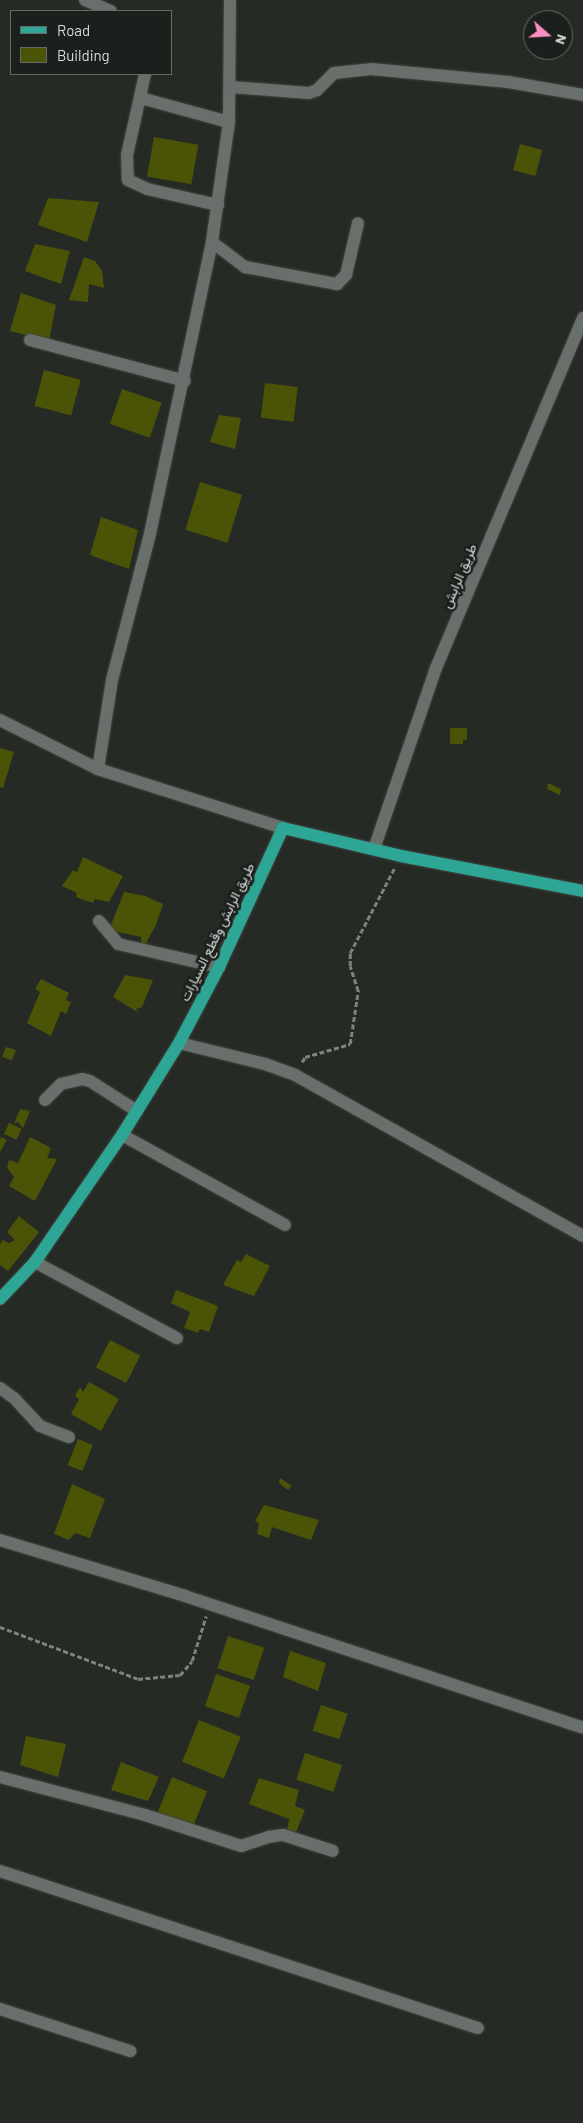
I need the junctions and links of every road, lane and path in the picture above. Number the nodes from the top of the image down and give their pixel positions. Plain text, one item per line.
1 (85, 0) edge
2 (230, 0) edge
3 (110, 10) edge
4 (145, 75) edge
5 (230, 87) junction
6 (583, 94) edge
7 (141, 98) junction
8 (229, 122) junction
9 (218, 206) junction
10 (358, 223) dead end
11 (212, 242) junction
12 (583, 318) edge
13 (30, 340) dead end
14 (185, 380) junction
15 (0, 720) edge
16 (98, 769) junction
17 (283, 828) junction
18 (374, 849) junction
19 (401, 856) junction
20 (583, 891) edge
21 (100, 921) dead end
22 (219, 967) junction
23 (179, 1043) junction
24 (295, 1075) junction
25 (45, 1100) dead end
26 (137, 1111) junction
27 (122, 1135) junction
28 (286, 1225) dead end
29 (583, 1236) edge
30 (35, 1262) junction
31 (0, 1300) edge
32 (177, 1338) dead end
33 (0, 1388) edge
34 (70, 1437) dead end
35 (0, 1540) edge
36 (209, 1604) junction
37 (0, 1627) edge
38 (583, 1728) edge
39 (0, 1777) edge
40 (333, 1851) dead end
41 (0, 1871) edge
42 (0, 2009) edge
43 (478, 2028) dead end
44 (130, 2051) dead end

1 - 3 street
2 - 5 street
4 - 7 street
5 - 6 street
5 - 8 street
7 - 8 street
7 - 9 street
8 - 9 street
9 - 11 street
10 - 11 street
11 - 14 street
12 - 18 street, طريق الرابش
13 - 14 street
14 - 16 street
15 - 16 street
16 - 17 street
17 - 18 main road
17 - 22 main road, طريق الرابش وقطع السيارات
18 - 19 main road
19 - 20 main road
19 - 24 path
21 - 22 street
22 - 23 main road, طريق الرابش وقطع السيارات
23 - 24 street
23 - 26 main road, طريق الرابش وقطع السيارات
24 - 29 street
25 - 26 street
26 - 27 main road, طريق الرابش وقطع السيارات
27 - 28 street
27 - 30 main road, طريق الرابش وقطع السيارات
30 - 31 main road, طريق الرابش وقطع السيارات
30 - 32 street
33 - 34 street
35 - 36 street
36 - 37 path
36 - 38 street
39 - 40 street
41 - 43 street
42 - 44 street

